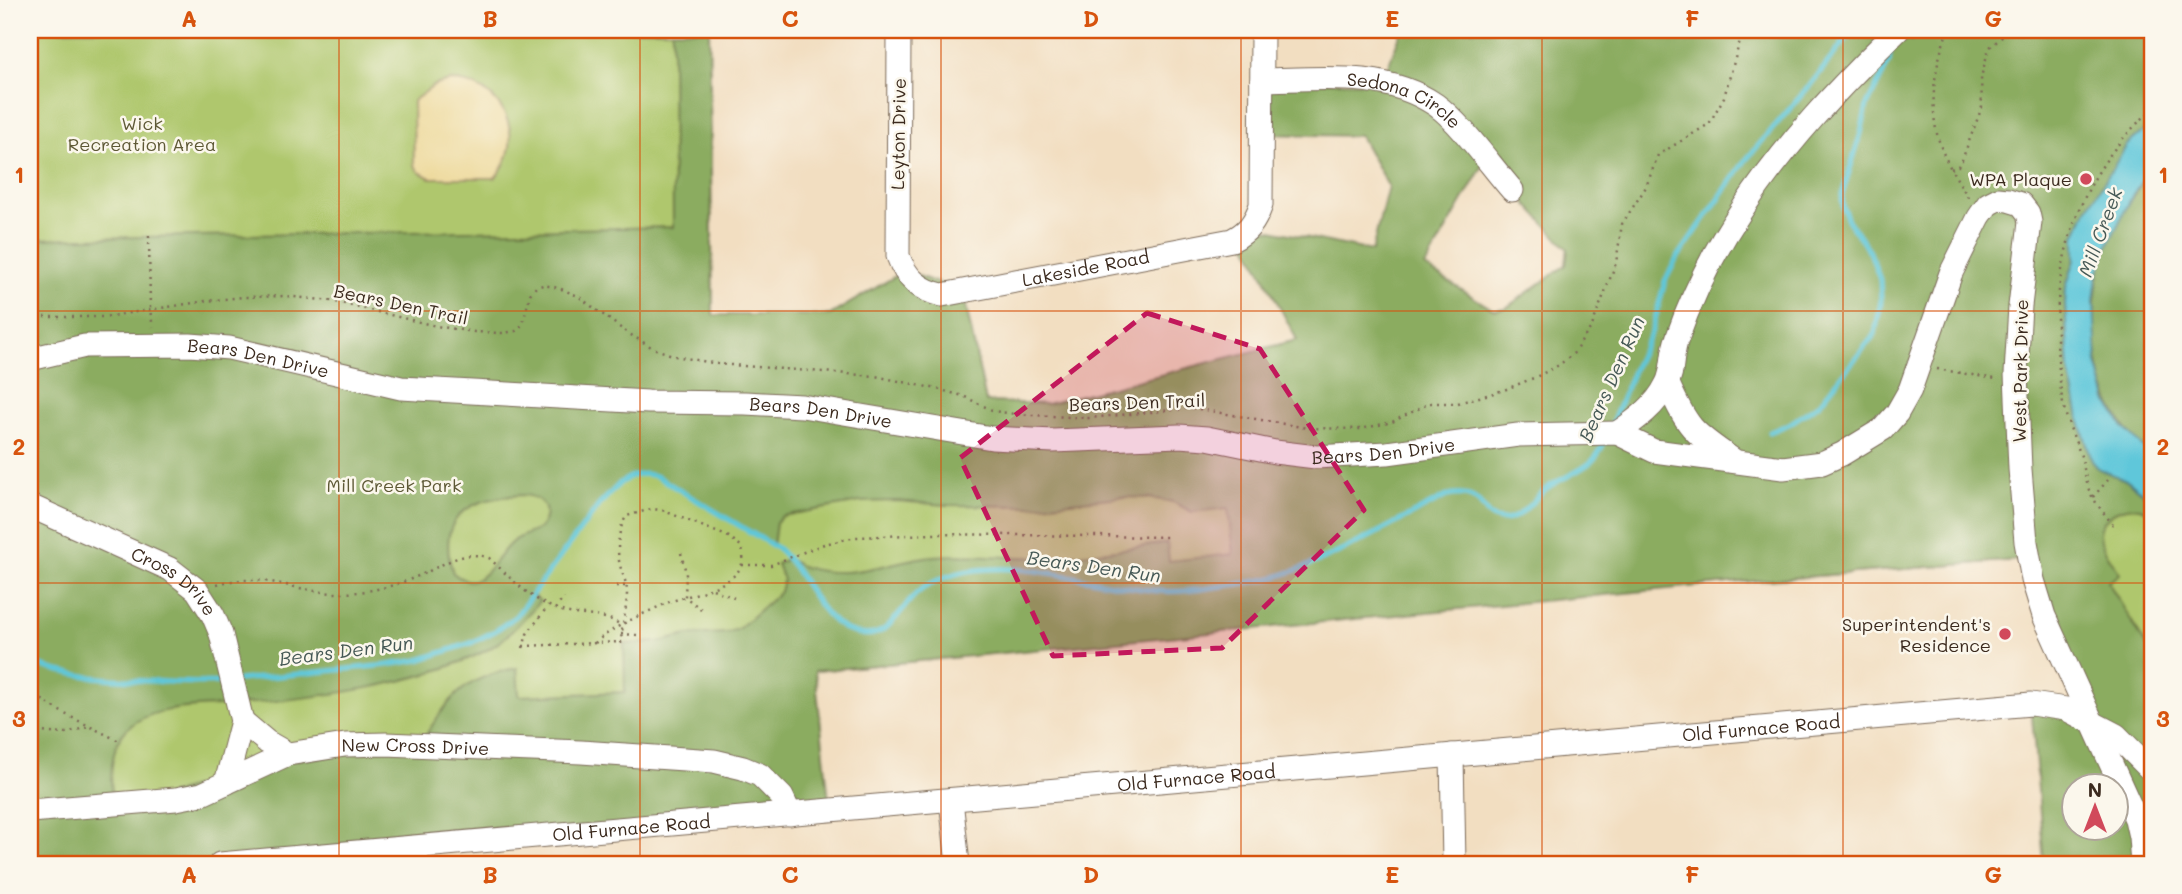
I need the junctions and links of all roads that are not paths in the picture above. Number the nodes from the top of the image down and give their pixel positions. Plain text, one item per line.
1 (899, 30) edge
2 (1262, 30) edge
3 (1898, 30) edge
4 (1262, 80) junction
5 (1512, 190) dead end
6 (897, 239) joint
7 (30, 359) edge
8 (1668, 384) junction
9 (1616, 433) junction
10 (1733, 460) junction
11 (30, 506) edge
12 (240, 711) junction
13 (2090, 722) junction
14 (288, 754) junction
15 (1452, 755) junction
16 (2152, 771) edge
17 (226, 783) junction
18 (951, 800) junction
19 (30, 811) edge
20 (790, 814) junction
21 (365, 858) edge
22 (220, 864) edge
23 (958, 864) edge
24 (1454, 864) edge
25 (2142, 864) edge

1 - 6 street, Leyton Drive
2 - 4 street, Lakeside Road
3 - 8 street
4 - 5 street, Sedona Circle
4 - 6 street, Lakeside Road
7 - 9 street, Bears Den Drive
8 - 9 street
8 - 10 street
9 - 10 street
10 - 13 street, West Park Drive
11 - 12 street, Cross Drive
12 - 14 street
12 - 17 street, Cross Drive
13 - 15 street, Old Furnace Road
13 - 16 street, Old Furnace Road
13 - 25 street, West Park Drive
14 - 17 street, New Cross Drive
14 - 20 street, New Cross Drive
15 - 18 street, Old Furnace Road
15 - 24 street
17 - 19 street, New Cross Drive
18 - 20 street, Old Furnace Road
18 - 23 street
20 - 21 street, Old Furnace Road
21 - 22 street, Old Furnace Road

